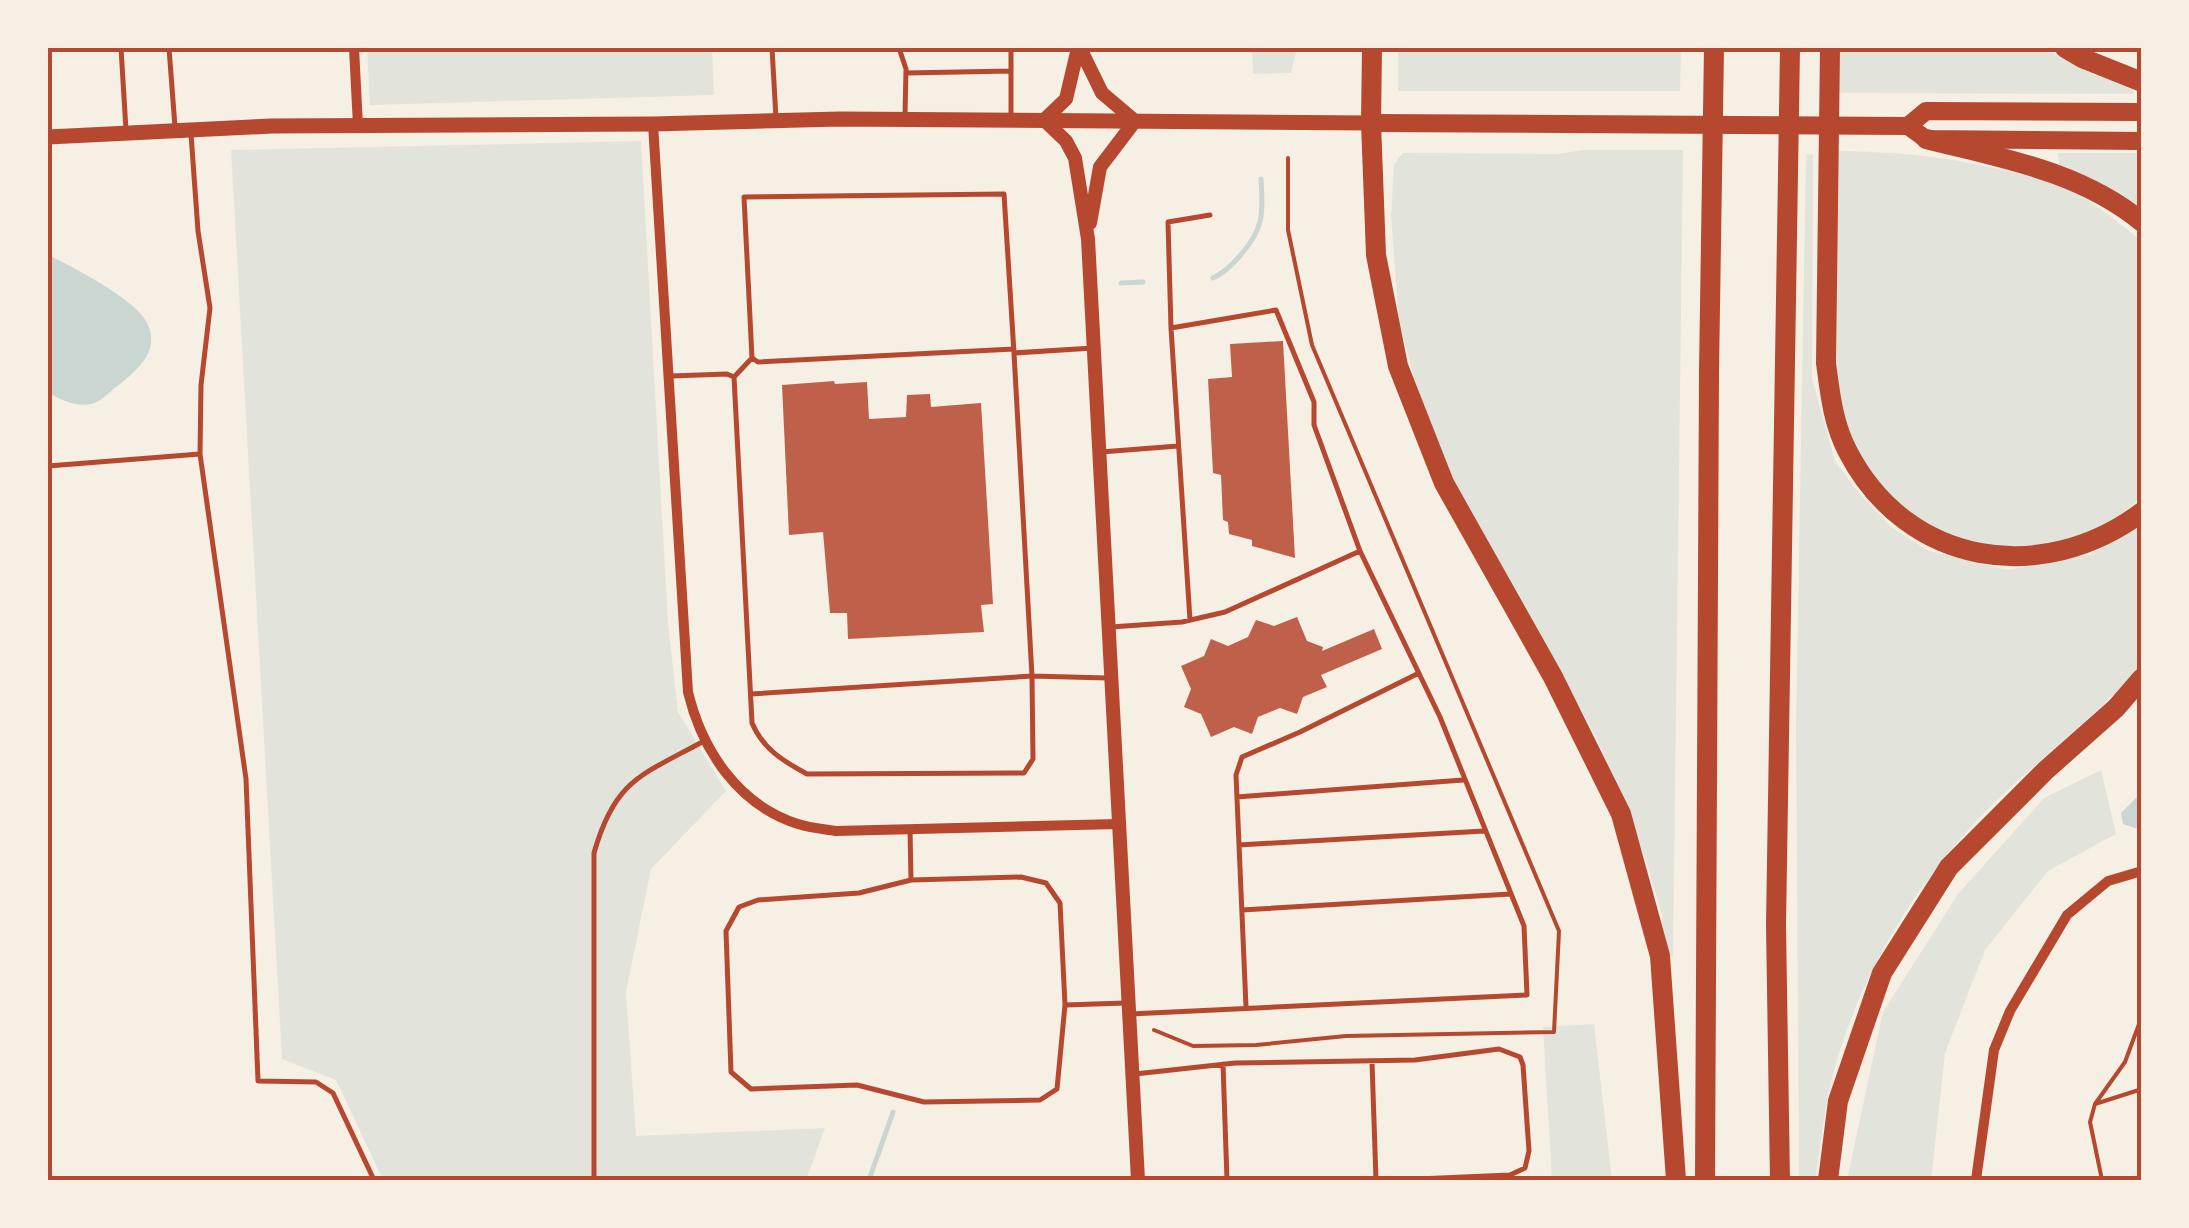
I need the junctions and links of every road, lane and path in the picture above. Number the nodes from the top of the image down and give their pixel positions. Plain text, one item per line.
1 (122, 48) edge
2 (169, 48) edge
3 (354, 48) edge
4 (772, 48) edge
5 (899, 48) edge
6 (1011, 48) edge
7 (1079, 48) edge
8 (1372, 48) edge
9 (1714, 48) edge
10 (1790, 48) edge
11 (1830, 48) edge
12 (2066, 48) edge
13 (958, 59) dead end
14 (937, 60) dead end
15 (978, 60) dead end
16 (1011, 71) junction
17 (937, 72) junction
18 (958, 72) junction
19 (978, 72) junction
20 (906, 73) junction
21 (2142, 82) edge
22 (2142, 112) edge
23 (904, 119) junction
24 (1011, 120) junction
25 (1044, 120) junction
26 (776, 121) junction
27 (1135, 121) junction
28 (1370, 123) junction
29 (653, 124) junction
30 (358, 126) junction
31 (183, 130) junction
32 (1908, 130) junction
33 (126, 133) junction
34 (48, 137) edge
35 (2142, 141) edge
36 (1288, 158) dead end
37 (1210, 215) dead end
38 (2142, 222) edge
39 (1088, 240) junction
40 (1170, 328) junction
41 (1094, 348) junction
42 (1014, 351) junction
43 (752, 358) junction
44 (669, 376) junction
45 (734, 377) junction
46 (1178, 446) junction
47 (1098, 452) junction
48 (200, 454) junction
49 (48, 466) edge
50 (2142, 512) edge
51 (1360, 551) junction
52 (1190, 620) junction
53 (1108, 628) junction
54 (1418, 673) junction
55 (1032, 676) junction
56 (1110, 678) junction
57 (2142, 678) edge
58 (751, 694) junction
59 (704, 740) junction
60 (1464, 780) junction
61 (1237, 797) junction
62 (1118, 824) junction
63 (910, 830) junction
64 (1484, 832) junction
65 (1239, 844) junction
66 (2142, 871) edge
67 (911, 880) junction
68 (1510, 894) junction
69 (1242, 910) junction
70 (1064, 1005) junction
71 (1129, 1008) junction
72 (1246, 1008) junction
73 (2142, 1016) edge
74 (1154, 1030) dead end
75 (1372, 1062) junction
76 (1222, 1064) junction
77 (1132, 1074) junction
78 (2142, 1089) edge
79 (2095, 1104) junction
80 (374, 1180) edge
81 (594, 1180) edge
82 (1138, 1180) edge
83 (1228, 1180) edge
84 (1376, 1180) edge
85 (1394, 1180) edge
86 (1676, 1180) edge
87 (1706, 1180) edge
88 (1780, 1180) edge
89 (1828, 1180) edge
90 (1976, 1180) edge
91 (2102, 1180) edge

1 - 33 lane
2 - 31 lane
3 - 30 street
4 - 26 lane
5 - 20 lane
6 - 16 lane
7 - 25 street
7 - 27 street
8 - 28 highway
9 - 87 highway
10 - 88 highway
11 - 50 highway
12 - 21 highway
13 - 18 lane
14 - 17 lane
15 - 19 lane
16 - 19 lane
16 - 24 lane
17 - 18 lane
17 - 20 lane
18 - 19 lane
20 - 23 lane
22 - 32 main road
23 - 24 main road
23 - 26 main road
24 - 25 main road
25 - 27 main road
25 - 39 street
26 - 29 main road
27 - 28 main road
27 - 39 street
28 - 32 main road
28 - 86 highway
29 - 30 main road
29 - 44 street
30 - 31 main road
31 - 33 main road
31 - 48 lane
32 - 35 main road
32 - 38 highway
33 - 34 main road
36 - 74 path
37 - 40 lane
39 - 41 street
40 - 46 lane
40 - 51 lane
41 - 42 lane
41 - 47 street
42 - 43 lane
42 - 43 lane
42 - 55 lane
43 - 45 lane
44 - 45 lane
44 - 59 street
45 - 58 lane
46 - 47 lane
46 - 52 lane
47 - 53 street
48 - 49 lane
48 - 80 lane
51 - 52 lane
51 - 54 lane
52 - 53 lane
53 - 56 street
54 - 60 lane
54 - 61 lane
55 - 56 lane
55 - 58 lane
55 - 58 lane
56 - 62 street
57 - 89 highway
59 - 63 street
59 - 81 lane
60 - 61 lane
60 - 64 lane
61 - 65 lane
62 - 63 street
62 - 71 street
63 - 67 lane
64 - 65 lane
64 - 68 lane
65 - 69 lane
66 - 90 street
67 - 70 lane
67 - 70 lane
68 - 69 lane
68 - 72 lane
69 - 72 lane
70 - 71 lane
71 - 72 lane
71 - 77 street
73 - 79 path
75 - 76 lane
75 - 84 lane
75 - 85 lane
76 - 77 lane
76 - 83 lane
77 - 82 street
78 - 79 path
79 - 91 path

